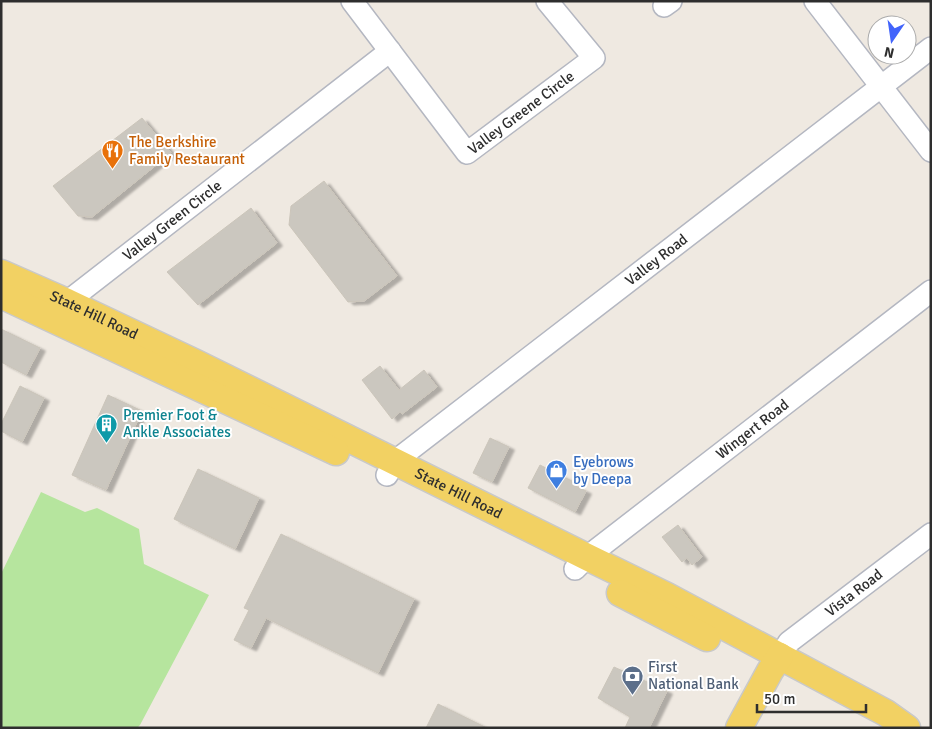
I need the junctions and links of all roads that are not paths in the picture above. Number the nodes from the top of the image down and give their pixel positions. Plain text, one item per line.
1 (352, 1) edge
2 (547, 1) edge
3 (815, 1) edge
4 (931, 48) edge
5 (390, 50) junction
6 (881, 86) junction
7 (931, 150) edge
8 (1, 273) edge
9 (931, 291) edge
10 (1, 295) edge
11 (61, 311) junction
12 (390, 468) junction
13 (931, 534) edge
14 (581, 563) junction
15 (775, 663) junction
16 (740, 728) edge
17 (878, 728) edge
18 (907, 728) edge

1 - 5 street
2 - 5 street, Valley Greene Circle
3 - 6 street
4 - 6 street, Valley Road
5 - 11 street, Valley Green Circle
6 - 7 street
6 - 12 street, Valley Road
8 - 11 main road, State Hill Road
9 - 14 street, Wingert Road
10 - 11 main road, State Hill Road
11 - 12 main road, State Hill Road
12 - 14 main road, State Hill Road
13 - 15 street, Vista Road
14 - 15 main road, State Hill Road
15 - 16 main road
15 - 17 main road, State Hill Road
15 - 18 main road, State Hill Road

